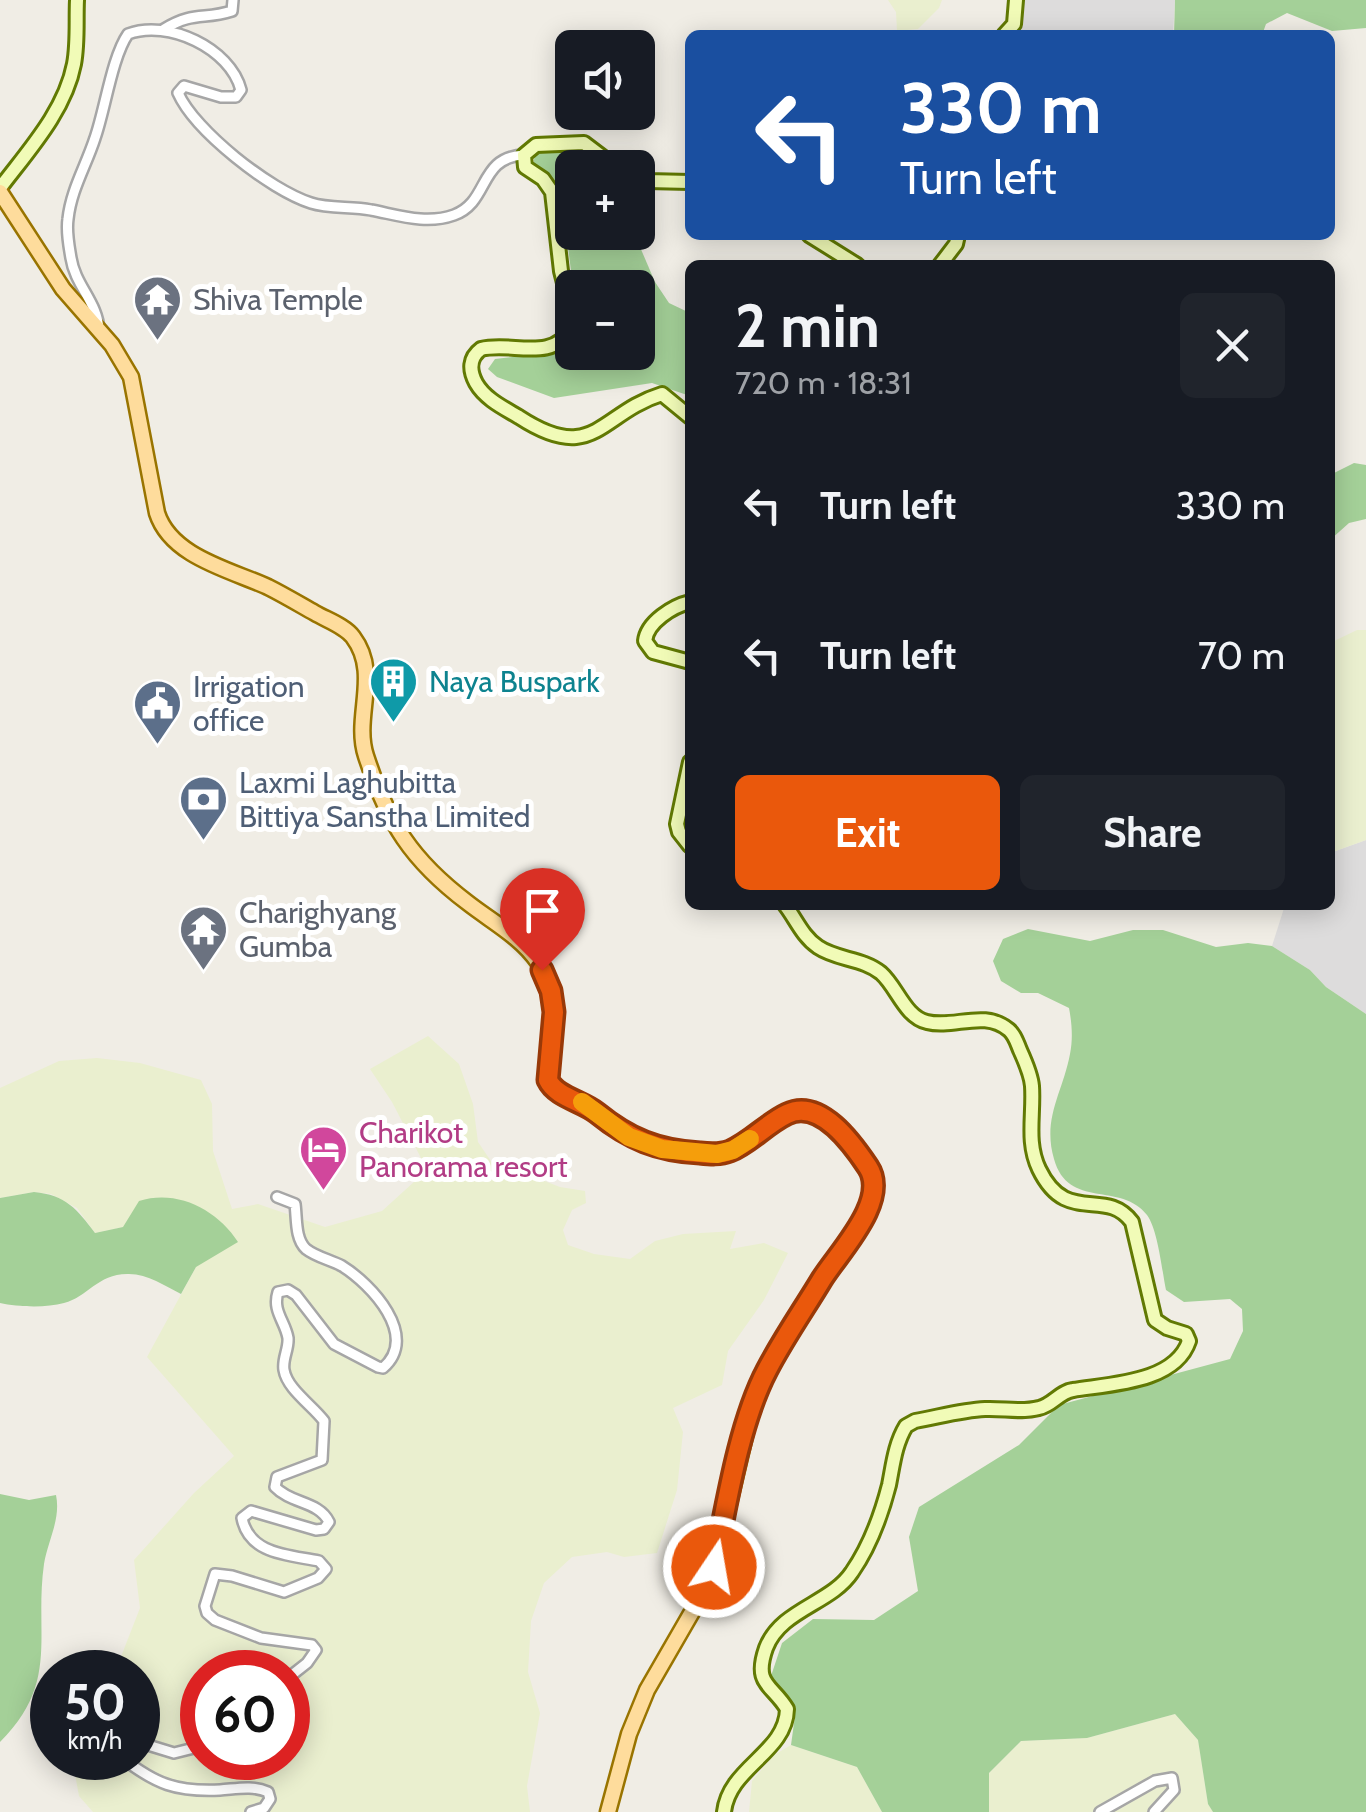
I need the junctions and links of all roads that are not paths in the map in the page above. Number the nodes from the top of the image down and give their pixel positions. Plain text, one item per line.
1 (77, 0) edge
2 (233, 0) edge
3 (1016, 0) edge
4 (164, 29) junction
5 (1009, 30) edge
6 (593, 150) edge
7 (524, 155) junction
8 (655, 182) edge
9 (685, 182) edge
10 (0, 190) edge
11 (817, 240) edge
12 (849, 260) edge
13 (560, 270) edge
14 (100, 332) junction
15 (555, 344) edge
16 (685, 413) edge
17 (685, 603) edge
18 (685, 661) edge
19 (685, 786) edge
20 (685, 840) edge
21 (787, 910) edge
22 (278, 1196) dead end
23 (310, 1659) edge
24 (154, 1780) edge
25 (251, 1812) edge
26 (608, 1812) edge
27 (724, 1812) edge
28 (1100, 1812) edge
29 (1154, 1812) edge

1 - 10 main road
2 - 4 street
3 - 5 main road
4 - 7 street
4 - 14 street
6 - 7 main road
7 - 13 main road
8 - 9 main road
10 - 14 main road
11 - 12 main road
14 - 26 main road
15 - 16 main road
17 - 18 main road
19 - 20 main road
21 - 27 main road
22 - 23 street
24 - 25 street
28 - 29 street

